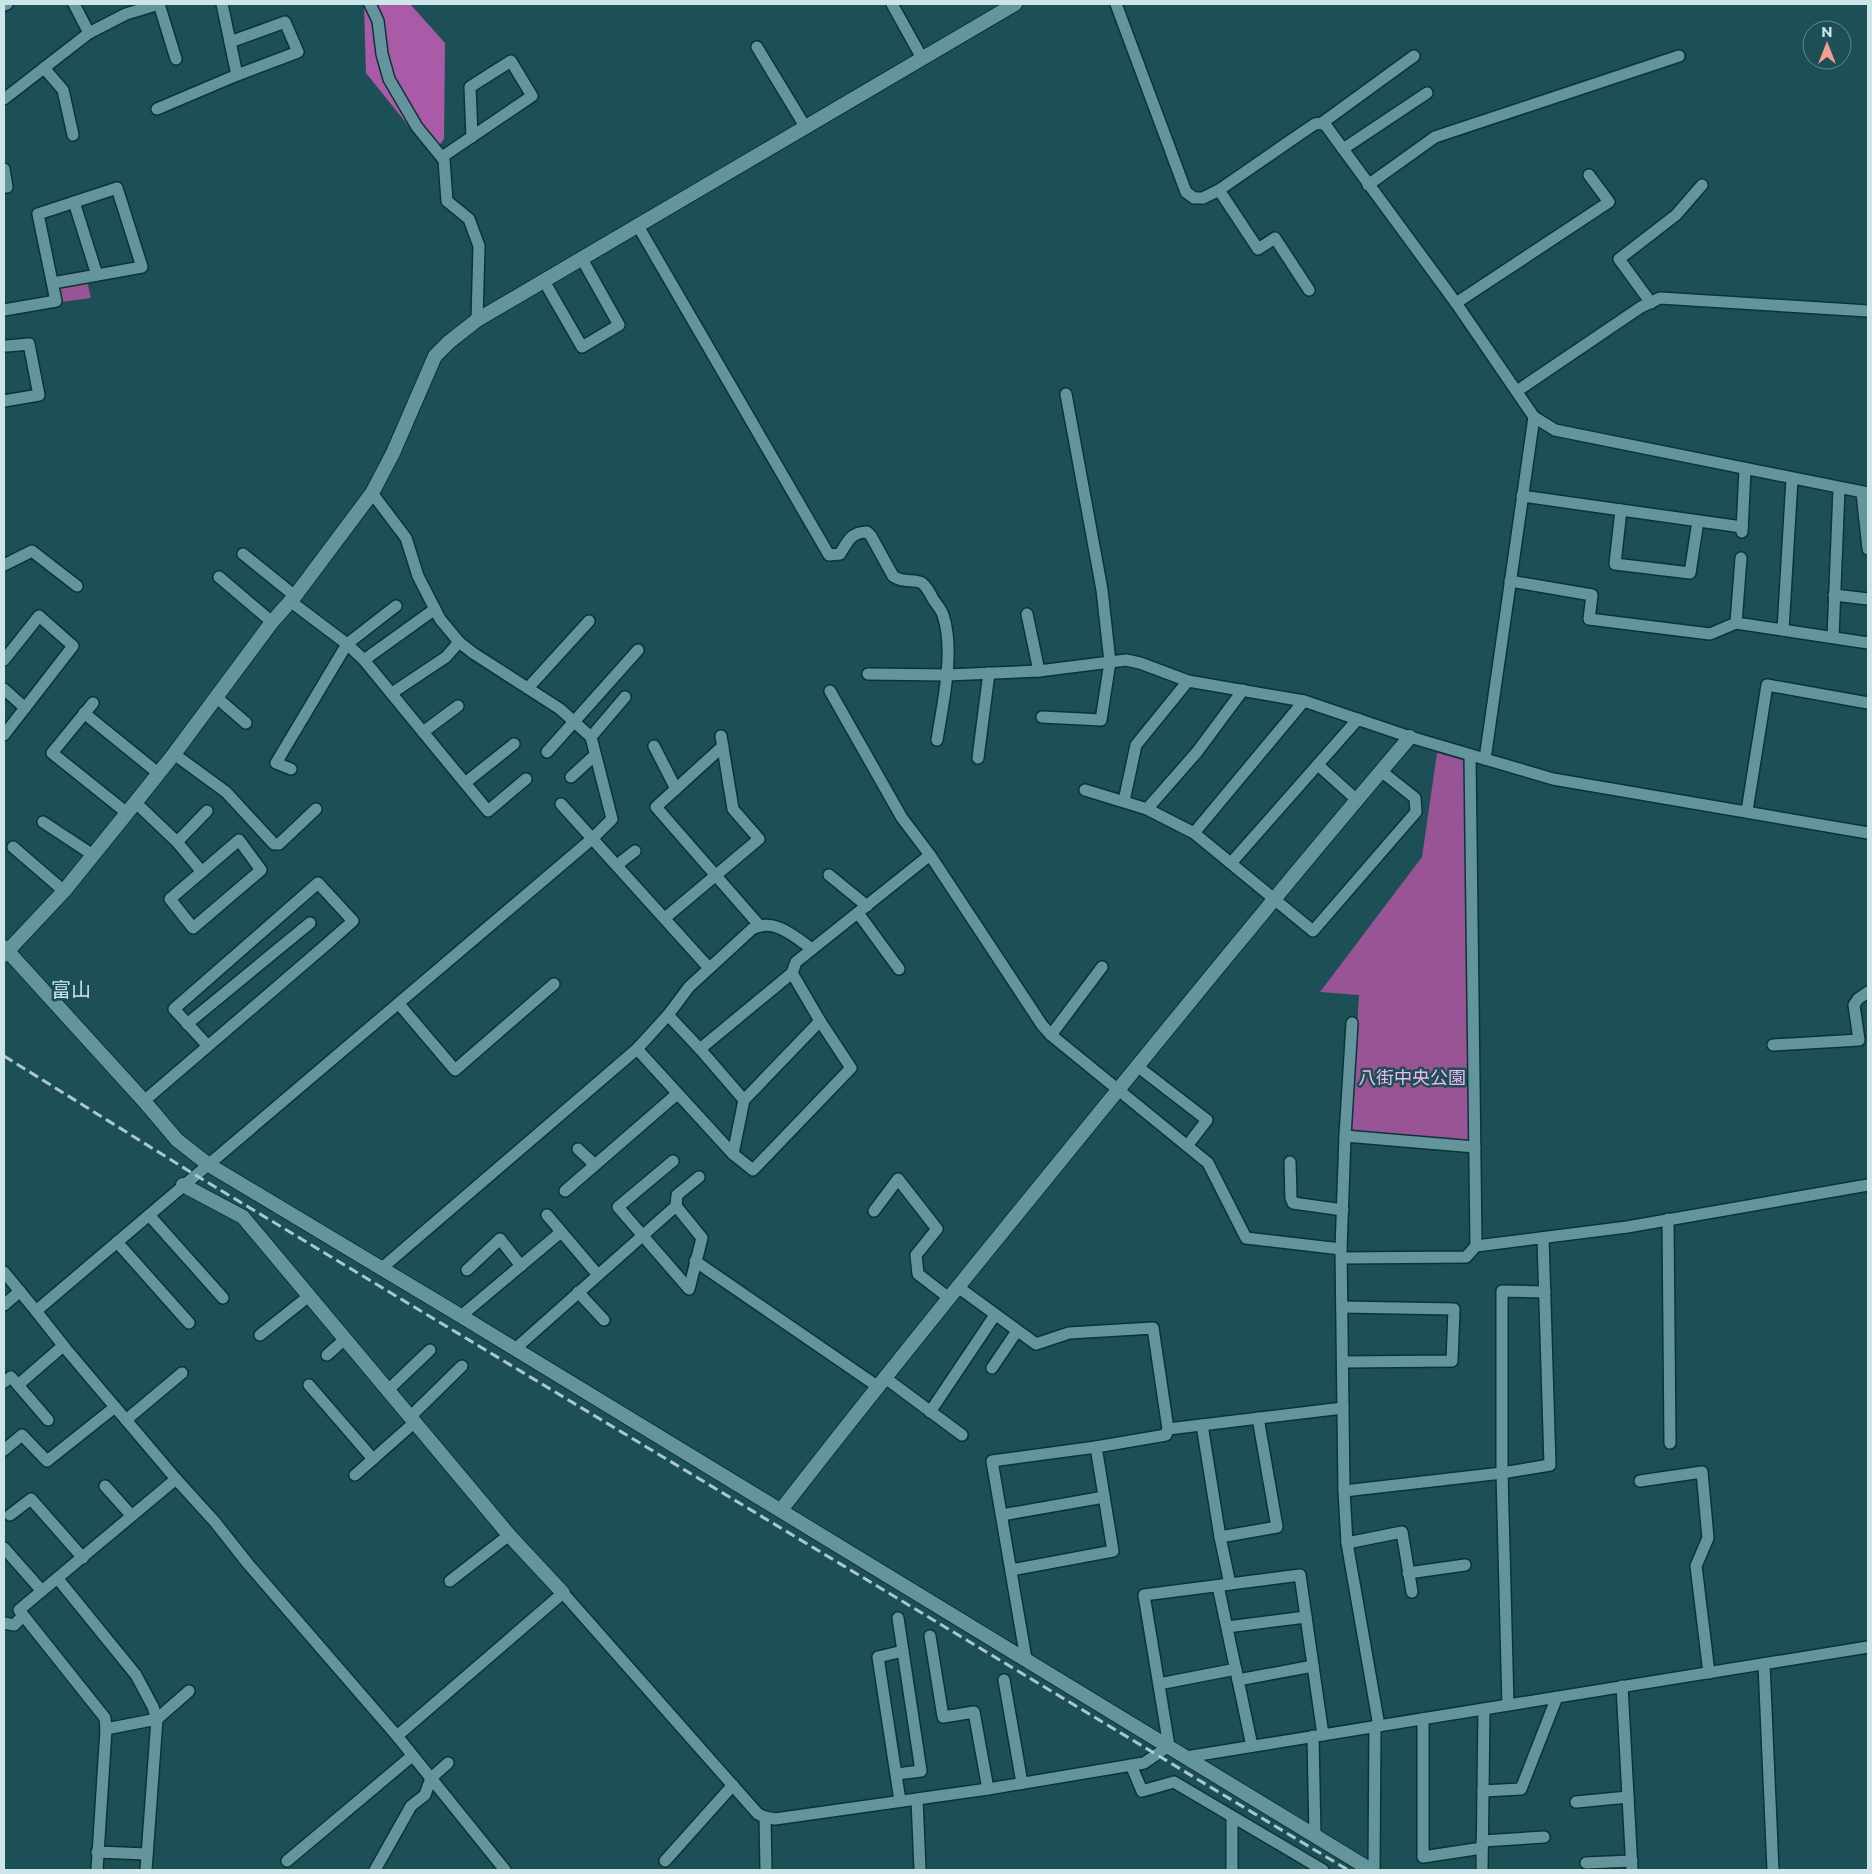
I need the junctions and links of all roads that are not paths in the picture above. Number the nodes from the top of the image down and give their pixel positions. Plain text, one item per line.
1 (74, 4) edge
2 (159, 4) edge
3 (222, 4) edge
4 (370, 4) edge
5 (892, 4) edge
6 (1016, 4) edge
7 (1116, 4) edge
8 (89, 33) junction
9 (230, 42) junction
10 (757, 47) dead end
11 (1414, 56) dead end
12 (1679, 56) dead end
13 (922, 58) junction
14 (176, 59) dead end
15 (44, 68) junction
16 (237, 75) junction
17 (1427, 93) dead end
18 (4, 99) edge
19 (157, 109) dead end
20 (1322, 123) junction
21 (806, 128) junction
22 (73, 135) dead end
23 (472, 137) junction
24 (1343, 149) junction
25 (442, 157) junction
26 (4, 169) edge
27 (1589, 175) dead end
28 (1368, 185) junction
29 (1702, 185) dead end
30 (7, 187) dead end
31 (1219, 190) junction
32 (74, 202) junction
33 (638, 226) junction
34 (582, 259) junction
35 (97, 275) junction
36 (544, 281) junction
37 (52, 283) junction
38 (1309, 290) dead end
39 (1651, 302) junction
40 (1456, 303) junction
41 (4, 310) edge
42 (1868, 311) edge
43 (477, 320) junction
44 (7, 346) dead end
45 (1517, 390) junction
46 (1066, 394) dead end
47 (4, 401) edge
48 (1534, 417) junction
49 (1745, 469) junction
50 (1792, 479) junction
51 (1839, 489) junction
52 (1865, 493) edge
53 (372, 494) junction
54 (1522, 496) junction
55 (1622, 510) junction
56 (1698, 521) junction
57 (1868, 549) edge
58 (243, 554) dead end
59 (1741, 558) dead end
60 (4, 565) edge
61 (219, 577) dead end
62 (1510, 581) junction
63 (77, 586) dead end
64 (1834, 595) junction
65 (292, 598) junction
66 (1868, 599) edge
67 (396, 606) dead end
68 (435, 609) junction
69 (1027, 614) dead end
70 (589, 621) dead end
71 (272, 622) junction
72 (1736, 623) junction
73 (1783, 630) junction
74 (1832, 637) junction
75 (459, 642) junction
76 (1868, 643) edge
77 (347, 644) junction
78 (638, 650) dead end
79 (4, 660) edge
80 (364, 660) junction
81 (1110, 662) junction
82 (1039, 671) junction
83 (989, 673) junction
84 (868, 674) dead end
85 (947, 675) junction
86 (1188, 681) junction
87 (528, 688) junction
88 (4, 689) edge
89 (1243, 690) junction
90 (830, 691) dead end
91 (392, 693) junction
92 (216, 697) junction
93 (626, 697) dead end
94 (1304, 701) junction
95 (1868, 702) edge
96 (92, 703) dead end
97 (458, 706) dead end
98 (25, 708) junction
99 (84, 713) junction
100 (1042, 717) dead end
101 (1358, 719) junction
102 (574, 722) junction
103 (246, 723) dead end
104 (423, 732) junction
105 (4, 735) edge
106 (591, 737) junction
107 (1410, 737) junction
108 (937, 740) dead end
109 (514, 744) dead end
110 (654, 746) dead end
111 (547, 752) dead end
112 (174, 754) junction
113 (595, 755) junction
114 (1470, 755) junction
115 (978, 758) dead end
116 (1485, 760) junction
117 (1318, 765) junction
118 (291, 769) dead end
119 (1382, 771) junction
120 (158, 773) junction
121 (571, 777) dead end
122 (526, 779) dead end
123 (465, 783) junction
124 (676, 789) junction
125 (1085, 790) dead end
126 (1357, 800) junction
127 (1124, 801) junction
128 (561, 804) dead end
129 (131, 808) junction
130 (316, 808) dead end
131 (1147, 809) junction
132 (207, 810) dead end
133 (1746, 811) junction
134 (43, 822) dead end
135 (1868, 832) edge
136 (1194, 833) junction
137 (593, 838) junction
138 (177, 842) junction
139 (13, 847) dead end
140 (635, 851) dead end
141 (930, 854) junction
142 (93, 855) junction
143 (1231, 863) junction
144 (617, 865) junction
145 (202, 872) junction
146 (828, 875) dead end
147 (716, 876) junction
148 (64, 891) junction
149 (1274, 898) junction
150 (868, 906) junction
151 (858, 913) junction
152 (665, 918) junction
153 (310, 923) dead end
154 (759, 925) junction
155 (812, 949) junction
156 (5, 951) edge
157 (1102, 967) dead end
158 (709, 968) junction
159 (899, 969) dead end
160 (792, 973) junction
161 (554, 984) dead end
162 (1868, 992) edge
163 (399, 1004) junction
164 (668, 1015) junction
165 (820, 1021) junction
166 (1352, 1022) dead end
167 (188, 1024) junction
168 (1050, 1036) junction
169 (1773, 1045) dead end
170 (208, 1046) junction
171 (637, 1049) junction
172 (700, 1049) junction
173 (1137, 1066) junction
174 (1117, 1091) junction
175 (677, 1094) junction
176 (744, 1100) junction
177 (144, 1101) junction
178 (1345, 1136) junction
179 (1187, 1146) junction
180 (1475, 1147) junction
181 (578, 1149) dead end
182 (734, 1154) junction
183 (673, 1161) dead end
184 (1290, 1162) dead end
185 (209, 1165) junction
186 (595, 1165) junction
187 (699, 1177) dead end
188 (1868, 1185) edge
189 (183, 1186) junction
190 (565, 1191) dead end
191 (676, 1206) junction
192 (1343, 1210) junction
193 (874, 1211) dead end
194 (149, 1215) junction
195 (547, 1215) dead end
196 (1668, 1219) junction
197 (561, 1232) junction
198 (642, 1236) junction
199 (1543, 1238) junction
200 (117, 1242) junction
201 (1476, 1246) junction
202 (1341, 1254) junction
203 (695, 1261) junction
204 (521, 1266) junction
205 (382, 1268) junction
206 (467, 1270) dead end
207 (4, 1272) edge
208 (598, 1275) junction
209 (20, 1291) junction
210 (578, 1292) junction
211 (1545, 1292) junction
212 (953, 1293) junction
213 (309, 1296) junction
214 (223, 1298) dead end
215 (4, 1305) edge
216 (1342, 1307) junction
217 (36, 1311) junction
218 (995, 1315) junction
219 (461, 1316) junction
220 (604, 1320) dead end
221 (189, 1323) dead end
222 (1017, 1331) junction
223 (260, 1335) dead end
224 (345, 1339) junction
225 (63, 1346) junction
226 (515, 1349) junction
227 (430, 1350) dead end
228 (327, 1355) dead end
229 (1343, 1362) junction
230 (462, 1366) dead end
231 (992, 1368) dead end
232 (182, 1373) dead end
233 (4, 1382) edge
234 (881, 1382) junction
235 (18, 1385) junction
236 (308, 1385) dead end
237 (387, 1391) junction
238 (115, 1407) junction
239 (1343, 1408) junction
240 (930, 1412) junction
241 (1258, 1418) junction
242 (413, 1419) junction
243 (48, 1420) dead end
244 (126, 1420) junction
245 (1202, 1425) junction
246 (1168, 1429) junction
247 (962, 1436) dead end
248 (1670, 1443) dead end
249 (1096, 1447) junction
250 (4, 1450) edge
251 (373, 1459) junction
252 (1502, 1473) junction
253 (355, 1475) dead end
254 (176, 1479) junction
255 (1640, 1481) dead end
256 (105, 1486) dead end
257 (1344, 1491) junction
258 (1104, 1497) junction
259 (781, 1510) junction
260 (10, 1515) dead end
261 (131, 1515) junction
262 (1002, 1515) junction
263 (509, 1535) junction
264 (1220, 1537) junction
265 (1347, 1543) junction
266 (4, 1548) edge
267 (83, 1558) junction
268 (1465, 1565) dead end
269 (1011, 1570) junction
270 (1408, 1573) junction
271 (58, 1579) junction
272 (450, 1581) dead end
273 (1224, 1585) junction
274 (42, 1591) junction
275 (1412, 1592) dead end
276 (563, 1593) junction
277 (23, 1616) junction
278 (1306, 1617) junction
279 (898, 1618) dead end
280 (4, 1623) edge
281 (1227, 1627) junction
282 (930, 1636) dead end
283 (1868, 1647) edge
284 (903, 1651) junction
285 (1026, 1659) junction
286 (1764, 1664) junction
287 (1313, 1666) junction
288 (1709, 1672) junction
289 (1237, 1674) junction
290 (1004, 1680) dead end
291 (1159, 1684) junction
292 (1622, 1686) junction
293 (189, 1691) dead end
294 (1557, 1697) junction
295 (1508, 1705) junction
296 (1484, 1709) junction
297 (1423, 1719) junction
298 (157, 1720) junction
299 (1377, 1726) junction
300 (106, 1729) junction
301 (397, 1736) junction
302 (1318, 1736) junction
303 (1169, 1746) junction
304 (1252, 1746) junction
305 (412, 1756) junction
306 (1186, 1757) junction
307 (448, 1762) dead end
308 (1131, 1765) junction
309 (897, 1774) junction
310 (431, 1778) junction
311 (1022, 1783) junction
312 (733, 1785) junction
313 (988, 1788) junction
314 (1483, 1791) junction
315 (1628, 1797) junction
316 (917, 1799) junction
317 (900, 1801) junction
318 (1576, 1802) dead end
319 (765, 1817) junction
320 (1232, 1817) junction
321 (1315, 1836) junction
322 (1544, 1837) dead end
323 (1482, 1844) junction
324 (97, 1852) junction
325 (147, 1854) junction
326 (287, 1860) dead end
327 (665, 1861) dead end
328 (1586, 1864) dead end
329 (1632, 1865) edge
330 (920, 1869) dead end
331 (97, 1870) edge
332 (146, 1870) edge
333 (376, 1870) edge
334 (505, 1870) edge
335 (766, 1870) edge
336 (1232, 1870) edge
337 (1323, 1870) edge
338 (1373, 1870) edge
339 (1482, 1870) edge
340 (1773, 1870) edge

1 - 8 street
2 - 8 street
2 - 14 street
3 - 9 street
4 - 25 street
5 - 13 street
6 - 13 street
7 - 31 street
8 - 15 street
9 - 16 street
9 - 16 street
10 - 21 street
11 - 20 street
12 - 28 street
13 - 21 street
15 - 18 street
15 - 22 street
16 - 19 street
17 - 24 street
20 - 24 street
20 - 31 street
21 - 33 street
23 - 23 street
23 - 25 street
24 - 28 street
25 - 43 street
26 - 30 street
27 - 40 street
28 - 40 street
29 - 39 street
31 - 38 street
32 - 35 street
32 - 35 street
32 - 37 street
33 - 34 street
33 - 85 street
34 - 36 street
34 - 36 street
35 - 37 street
36 - 43 street
37 - 41 street
39 - 42 street
39 - 45 street
40 - 45 street
43 - 53 street
44 - 47 street
45 - 48 street
46 - 81 street
48 - 49 street
48 - 54 street
49 - 50 street
49 - 56 street
50 - 51 street
50 - 73 street
51 - 52 street
51 - 64 street
52 - 57 street
53 - 65 street
53 - 68 street
54 - 55 street
54 - 62 street
55 - 56 street
55 - 56 street
58 - 65 street
59 - 72 street
60 - 63 street
61 - 71 street
62 - 72 street
62 - 116 street
64 - 66 street
64 - 74 street
65 - 71 street
65 - 77 street
67 - 77 street
68 - 75 street
68 - 80 street
69 - 82 street
70 - 87 street
71 - 92 street
72 - 73 street
73 - 74 street
74 - 76 street
75 - 87 street
75 - 91 street
77 - 80 street
77 - 118 street
78 - 102 street
79 - 98 street
80 - 91 street
81 - 82 street
81 - 86 street
81 - 100 street
82 - 83 street
83 - 85 street
83 - 115 street
84 - 85 street
85 - 108 street
86 - 89 street
86 - 127 street
87 - 102 street
88 - 98 street
89 - 94 street
89 - 131 street
90 - 141 street
91 - 104 street
92 - 103 street
92 - 112 street
93 - 106 street
94 - 101 street
94 - 136 street
95 - 133 street
96 - 99 street
97 - 104 street
98 - 105 street
99 - 120 street
99 - 129 street
101 - 107 street
101 - 117 street
102 - 106 street
102 - 111 street
104 - 123 street
106 - 113 street
107 - 114 street
107 - 119 street
109 - 123 street
110 - 124 street
112 - 120 street
112 - 130 street
113 - 121 street
113 - 137 street
114 - 116 street
114 - 180 street
116 - 133 street
117 - 126 street
117 - 143 street
119 - 126 street
119 - 149 street
120 - 129 street
122 - 123 street
124 - 147 street
124 - 147 street
125 - 127 street
126 - 149 street
127 - 131 street
128 - 137 street
129 - 138 street
129 - 142 street
131 - 136 street
132 - 138 street
133 - 135 street
134 - 142 street
136 - 143 street
137 - 144 street
137 - 163 street
138 - 145 street
139 - 148 street
140 - 144 street
141 - 150 street
141 - 168 street
142 - 148 street
143 - 149 street
144 - 152 street
145 - 145 street
146 - 150 street
147 - 152 street
147 - 154 street
148 - 156 street
149 - 173 street
150 - 151 street
151 - 155 street
151 - 159 street
152 - 158 street
153 - 167 street
154 - 155 street
154 - 158 street
155 - 160 street
156 - 177 street
157 - 168 street
158 - 164 street
160 - 165 street
160 - 172 street
161 - 163 street
162 - 169 street
163 - 185 street
164 - 171 street
164 - 172 street
165 - 176 street
165 - 182 street
166 - 178 street
167 - 170 street
167 - 170 street
168 - 174 street
170 - 177 street
171 - 175 street
171 - 205 street
172 - 176 street
173 - 174 street
173 - 179 street
174 - 179 street
174 - 212 street
175 - 182 street
175 - 186 street
176 - 182 street
177 - 185 street
178 - 180 street
178 - 192 street
179 - 202 street
180 - 201 street
181 - 186 street
183 - 198 street
184 - 192 street
185 - 189 street
185 - 205 street
186 - 190 street
187 - 191 street
188 - 196 street
189 - 194 street
189 - 213 street
191 - 198 street
191 - 203 street
192 - 202 street
193 - 212 street
194 - 200 street
194 - 214 street
195 - 197 street
196 - 199 street
196 - 248 street
197 - 204 street
197 - 208 street
198 - 203 street
198 - 208 street
199 - 201 street
199 - 211 street
200 - 217 street
200 - 221 street
201 - 202 street
202 - 216 street
203 - 234 street
204 - 206 street
204 - 219 street
205 - 219 street
207 - 209 street
208 - 210 street
209 - 215 street
209 - 217 street
210 - 220 street
210 - 226 street
211 - 252 street
211 - 252 street
212 - 218 street
212 - 234 street
213 - 223 street
213 - 224 street
216 - 229 street
216 - 229 street
217 - 225 street
218 - 222 street
218 - 240 street
219 - 226 street
222 - 231 street
222 - 246 street
224 - 228 street
224 - 237 street
225 - 235 street
225 - 238 street
226 - 259 street
227 - 237 street
229 - 239 street
230 - 242 street
232 - 244 street
233 - 235 street
234 - 240 street
234 - 259 street
235 - 243 street
236 - 251 street
237 - 242 street
238 - 244 street
238 - 250 street
239 - 241 street
239 - 257 street
240 - 247 street
241 - 245 street
241 - 264 street
242 - 251 street
242 - 263 street
244 - 254 street
245 - 246 street
245 - 264 street
246 - 249 street
249 - 258 street
249 - 262 street
251 - 253 street
252 - 257 street
252 - 295 street
254 - 261 street
254 - 301 street
255 - 288 street
256 - 261 street
257 - 265 street
258 - 262 street
258 - 269 street
259 - 285 street
260 - 267 street
261 - 267 street
262 - 269 street
263 - 272 street
263 - 276 street
264 - 273 street
265 - 270 street
265 - 299 street
266 - 274 street
267 - 271 street
268 - 270 street
269 - 285 street
270 - 275 street
271 - 274 street
271 - 298 street
273 - 278 street
273 - 281 street
273 - 291 street
274 - 277 street
276 - 301 street
276 - 312 street
277 - 280 street
277 - 300 street
278 - 281 street
278 - 287 street
279 - 284 street
281 - 289 street
282 - 313 street
283 - 286 street
284 - 309 street
284 - 309 street
285 - 303 street
286 - 288 street
286 - 340 street
287 - 289 street
287 - 302 street
288 - 292 street
289 - 291 street
289 - 304 street
290 - 311 street
291 - 303 street
292 - 294 street
292 - 315 street
293 - 298 street
294 - 295 street
294 - 314 street
295 - 296 street
296 - 297 street
296 - 314 street
297 - 299 street
297 - 323 street
298 - 300 street
298 - 325 street
299 - 302 street
299 - 338 street
300 - 324 street
301 - 305 street
302 - 304 street
302 - 321 street
303 - 306 street
303 - 308 street
304 - 306 street
305 - 310 street
305 - 326 street
306 - 321 street
307 - 310 street
308 - 311 street
308 - 320 street
309 - 317 street
310 - 333 street
310 - 334 street
311 - 313 street
312 - 319 street
312 - 327 street
313 - 316 street
314 - 323 street
315 - 318 street
315 - 329 street
316 - 317 street
316 - 330 street
317 - 319 street
319 - 335 street
320 - 336 street
320 - 337 street
321 - 338 street
322 - 323 street
323 - 339 street
324 - 325 street
324 - 331 street
325 - 332 street
328 - 329 street

